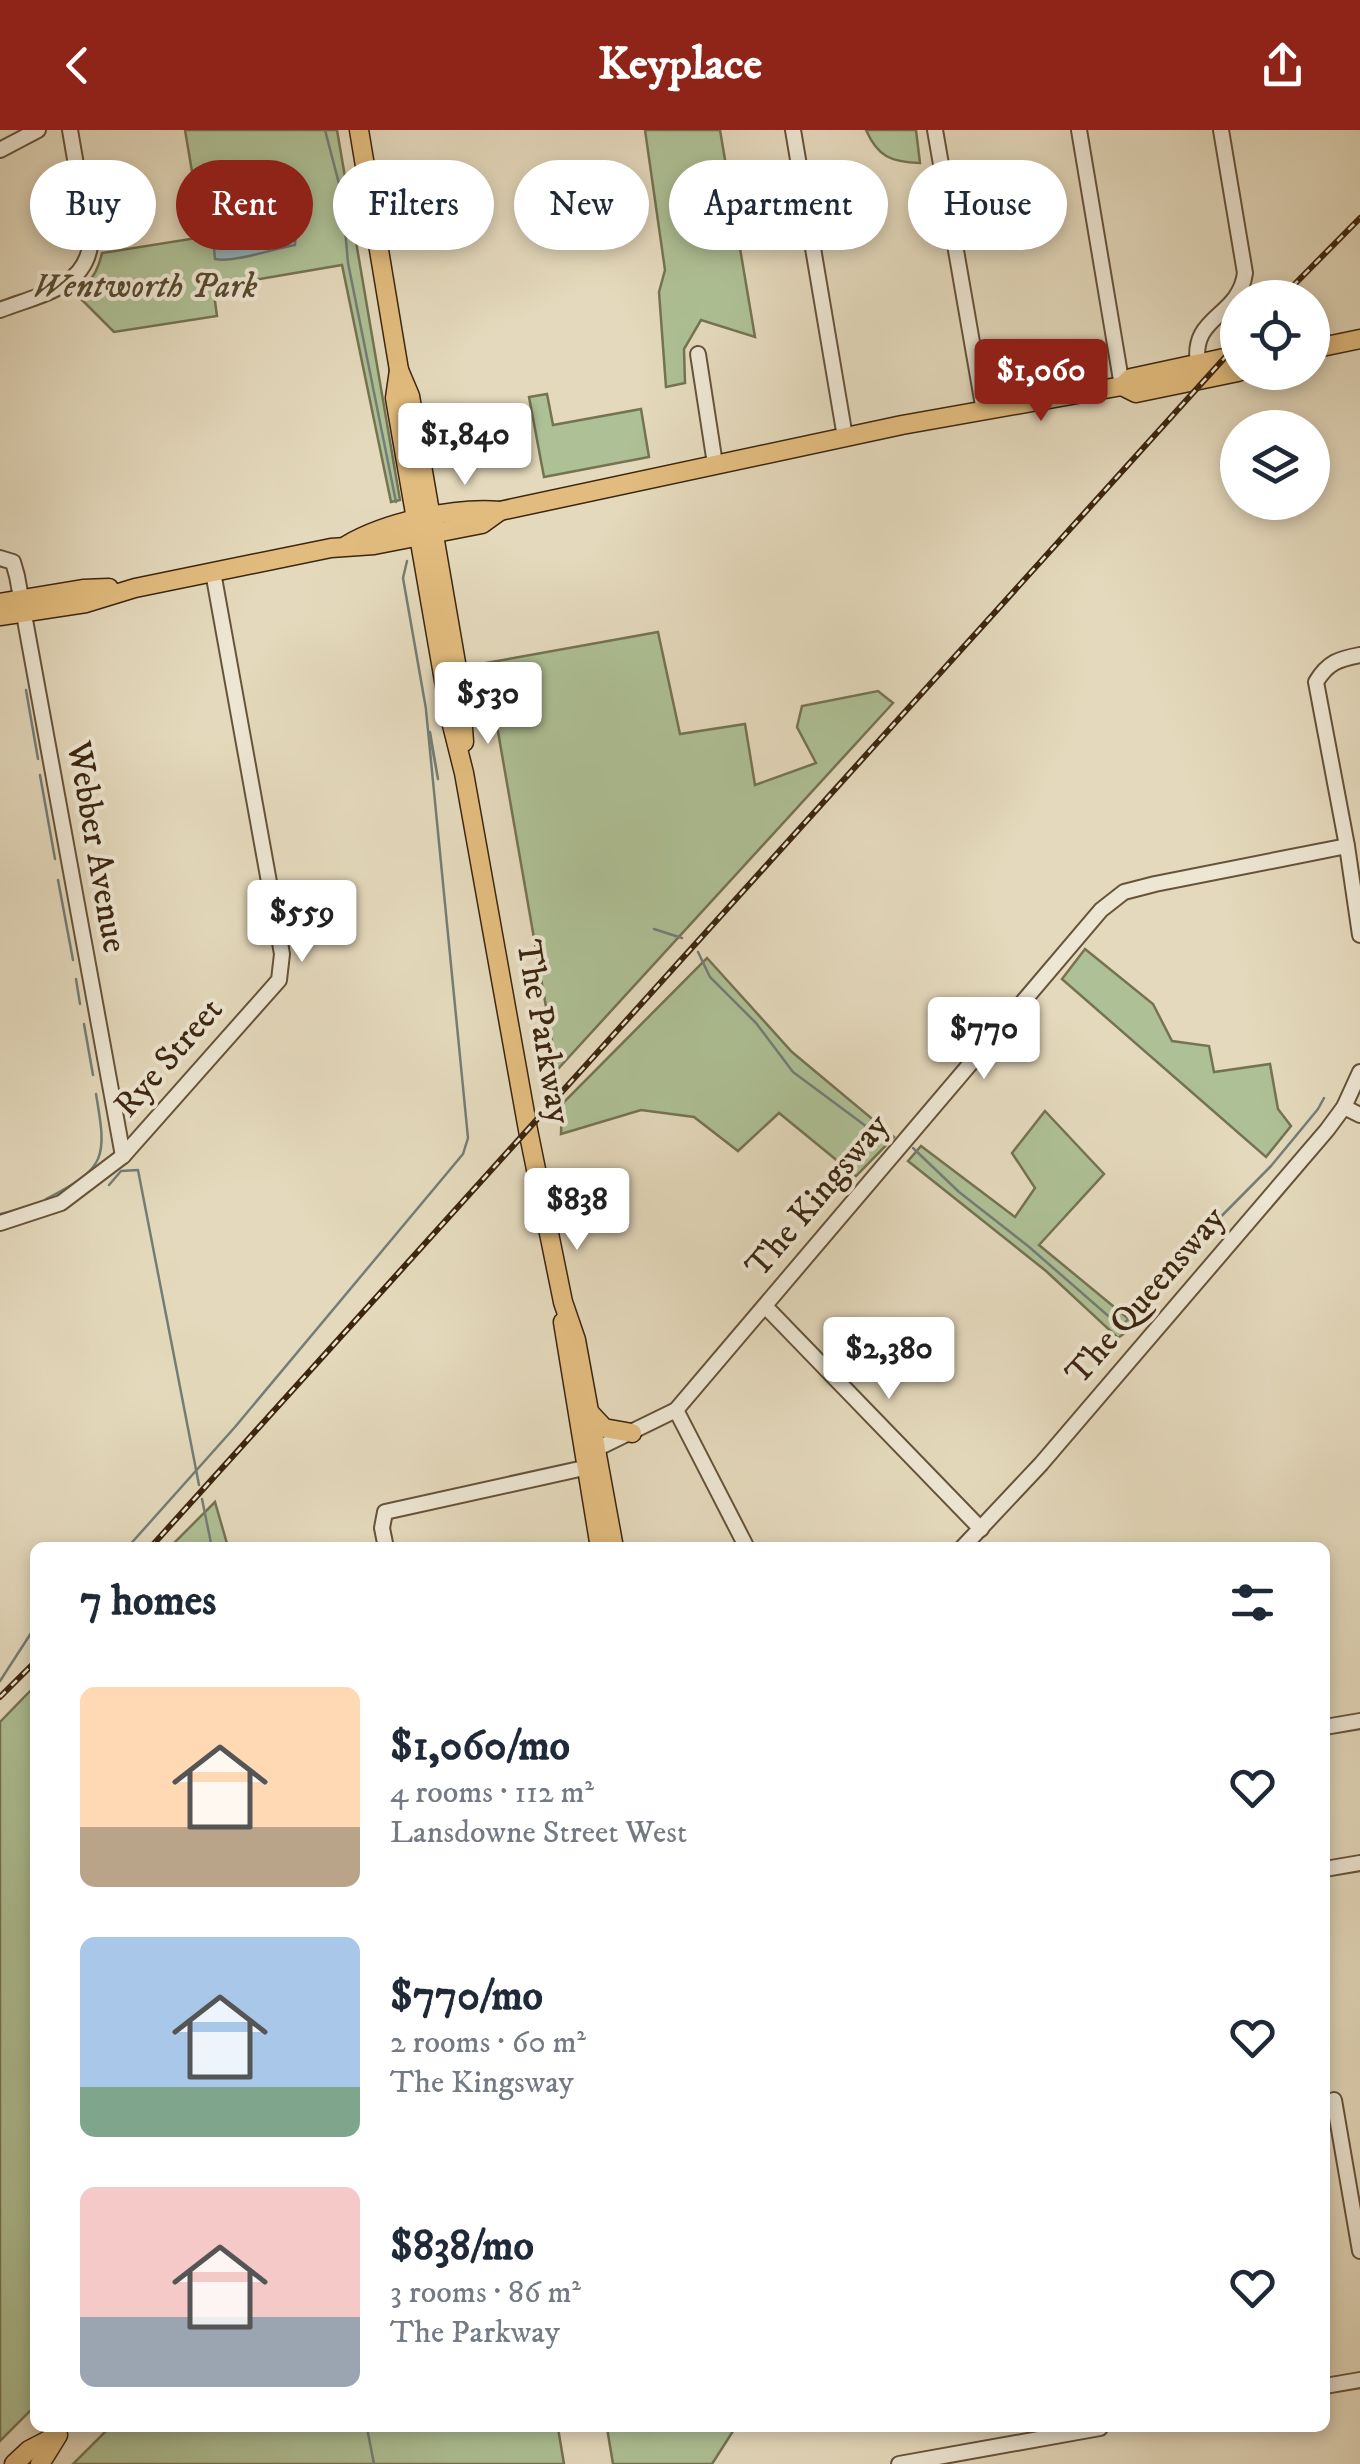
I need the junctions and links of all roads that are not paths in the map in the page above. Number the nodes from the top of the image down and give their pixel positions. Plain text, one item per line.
1 (38, 130) edge
2 (70, 130) edge
3 (793, 130) edge
4 (934, 130) edge
5 (1079, 130) edge
6 (1221, 130) edge
7 (361, 134) edge
8 (0, 150) edge
9 (0, 310) edge
10 (1360, 339) edge
11 (1330, 345) edge
12 (698, 354) dead end
13 (1220, 360) edge
14 (1198, 364) junction
15 (1220, 376) edge
16 (1122, 386) junction
17 (984, 410) junction
18 (845, 437) junction
19 (715, 464) junction
20 (425, 527) junction
21 (0, 558) edge
22 (213, 572) junction
23 (0, 603) edge
24 (23, 606) junction
25 (0, 616) edge
26 (1360, 655) edge
27 (1347, 846) junction
28 (1360, 935) edge
29 (1360, 1072) edge
30 (1344, 1107) junction
31 (1360, 1115) edge
32 (123, 1156) junction
33 (0, 1222) edge
34 (563, 1302) junction
35 (765, 1306) junction
36 (676, 1410) junction
37 (589, 1412) junction
38 (632, 1433) junction
39 (591, 1459) junction
40 (978, 1532) junction
41 (385, 1542) edge
42 (599, 1542) edge
43 (612, 1542) edge
44 (744, 1542) edge
45 (968, 1542) edge
46 (983, 1542) edge
47 (1360, 1721) edge
48 (1330, 1726) edge
49 (1360, 1863) edge
50 (1330, 1868) edge
51 (1334, 2100) dead end
52 (1360, 2251) edge
53 (1360, 2380) edge
54 (1330, 2385) edge
55 (61, 2432) edge
56 (1078, 2432) edge
57 (14, 2464) edge
58 (40, 2464) edge
59 (899, 2464) edge

1 - 8 street
2 - 9 street
3 - 18 street
4 - 17 street
5 - 16 street
6 - 14 street
7 - 20 main road, The Parkway
10 - 11 main road
12 - 19 street
13 - 14 main road
14 - 16 main road
15 - 16 main road
16 - 17 main road
17 - 18 main road
18 - 19 main road
19 - 20 main road
20 - 22 main road
20 - 34 main road, The Parkway
21 - 24 street, Webber Avenue
22 - 24 main road
22 - 32 street, Rye Street
23 - 24 main road
24 - 25 main road
24 - 32 street, Webber Avenue
26 - 27 street
27 - 28 street
27 - 35 street, The Kingsway
29 - 30 street, The Queensway
30 - 31 street
30 - 40 street, The Queensway
32 - 33 street, Rye Street
34 - 37 main road, The Parkway
34 - 39 main road, The Parkway
35 - 36 street, The Kingsway
35 - 40 street
36 - 38 street, The Kingsway
36 - 44 street
37 - 38 main road
37 - 39 main road, The Parkway
38 - 39 street, The Kingsway
39 - 41 street, The Kingsway
39 - 42 main road, The Parkway
39 - 43 main road, The Parkway
40 - 45 street, The Queensway
40 - 46 street
47 - 48 street
49 - 50 street
51 - 52 street
53 - 54 street
55 - 57 main road
55 - 58 main road
56 - 59 street

